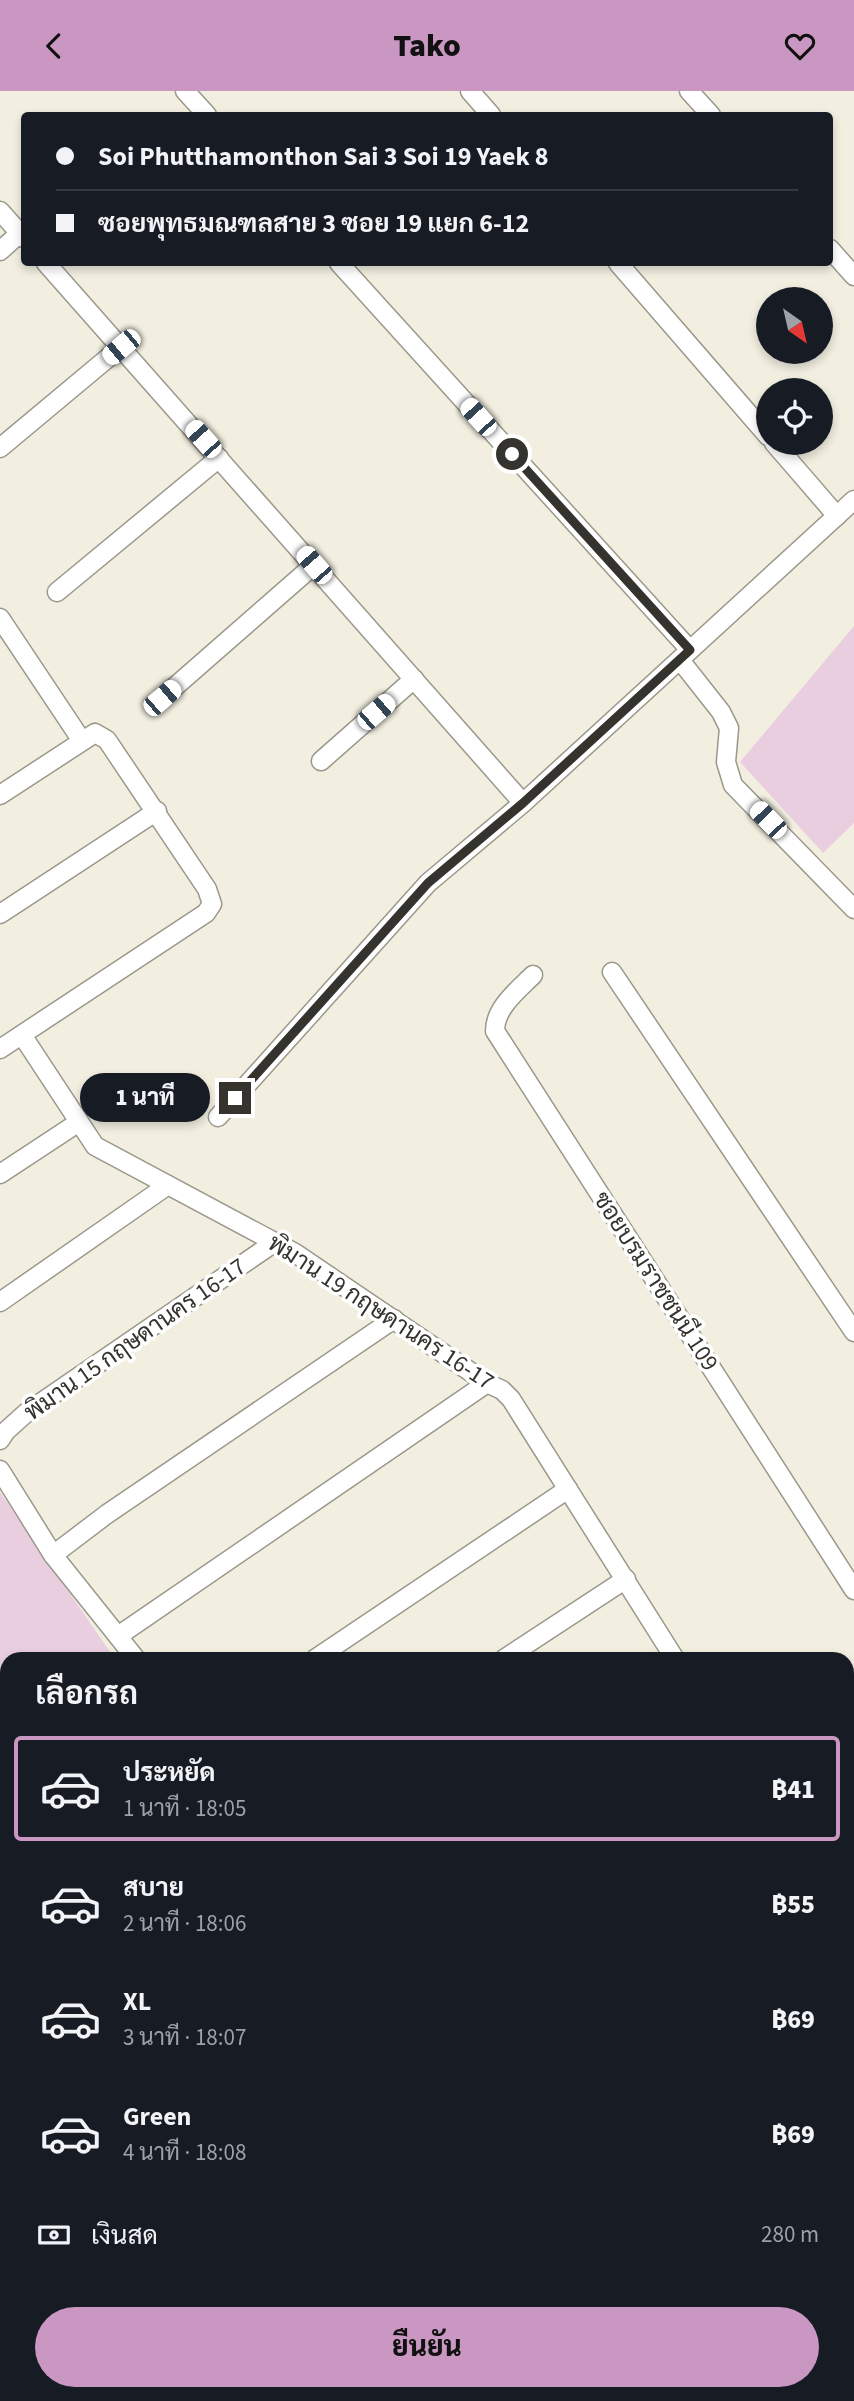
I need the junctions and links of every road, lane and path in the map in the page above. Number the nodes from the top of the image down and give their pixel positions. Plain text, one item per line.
1 (185, 91) edge
2 (470, 91) edge
3 (689, 91) edge
4 (204, 112) edge
5 (488, 112) edge
6 (708, 112) edge
7 (0, 211) edge
8 (21, 235) edge
9 (21, 237) edge
10 (0, 251) edge
11 (833, 252) edge
12 (49, 266) edge
13 (342, 266) edge
14 (621, 266) edge
15 (854, 276) edge
16 (121, 347) junction
17 (756, 422) edge
18 (0, 448) edge
19 (784, 455) edge
20 (219, 458) junction
21 (854, 500) edge
22 (837, 516) junction
23 (314, 565) junction
24 (57, 592) dead end
25 (0, 618) edge
26 (685, 655) junction
27 (414, 679) junction
28 (162, 698) dead end
29 (82, 741) junction
30 (320, 761) dead end
31 (0, 795) edge
32 (523, 803) junction
33 (157, 811) junction
34 (854, 909) edge
35 (0, 914) edge
36 (612, 972) dead end
37 (533, 975) dead end
38 (22, 1035) junction
39 (0, 1049) edge
40 (218, 1117) dead end
41 (79, 1122) junction
42 (0, 1174) edge
43 (167, 1185) junction
44 (275, 1242) junction
45 (0, 1302) edge
46 (394, 1319) junction
47 (854, 1332) edge
48 (486, 1383) junction
49 (0, 1440) edge
50 (0, 1469) edge
51 (568, 1489) junction
52 (53, 1555) junction
53 (626, 1579) junction
54 (854, 1590) edge
55 (118, 1636) junction
56 (131, 1652) edge
57 (325, 1652) edge
58 (515, 1652) edge
59 (671, 1652) edge

1 - 4 street
2 - 5 street
3 - 6 street
7 - 8 street
9 - 10 street
11 - 15 street
12 - 16 street
13 - 26 street
14 - 17 street
16 - 18 street
16 - 20 street
19 - 22 street
20 - 23 street
20 - 24 street
21 - 22 street
22 - 26 street
23 - 27 street
23 - 28 street
25 - 29 street
26 - 32 street
26 - 34 street
27 - 30 street
27 - 32 street
29 - 31 street
29 - 33 street
32 - 40 street
33 - 35 street
33 - 38 street
36 - 47 street
37 - 54 street, ซอยบรมราชชนนี 109
38 - 39 street
38 - 41 street, พิมาน 19 กฤษดานคร 16-17
41 - 42 street
41 - 43 street, พิมาน 19 กฤษดานคร 16-17
43 - 44 street, พิมาน 19 กฤษดานคร 16-17
43 - 45 street
44 - 46 street, พิมาน 19 กฤษดานคร 16-17
44 - 49 street, พิมาน 15 กฤษดานคร 16-17
46 - 48 street, พิมาน 19 กฤษดานคร 16-17
46 - 52 street
48 - 51 street, พิมาน 19 กฤษดานคร 16-17
48 - 55 street
50 - 52 street
51 - 53 street, พิมาน 19 กฤษดานคร 16-17
51 - 57 street
52 - 55 street
53 - 58 street
53 - 59 street, พิมาน 19 กฤษดานคร 16-17
55 - 56 street

